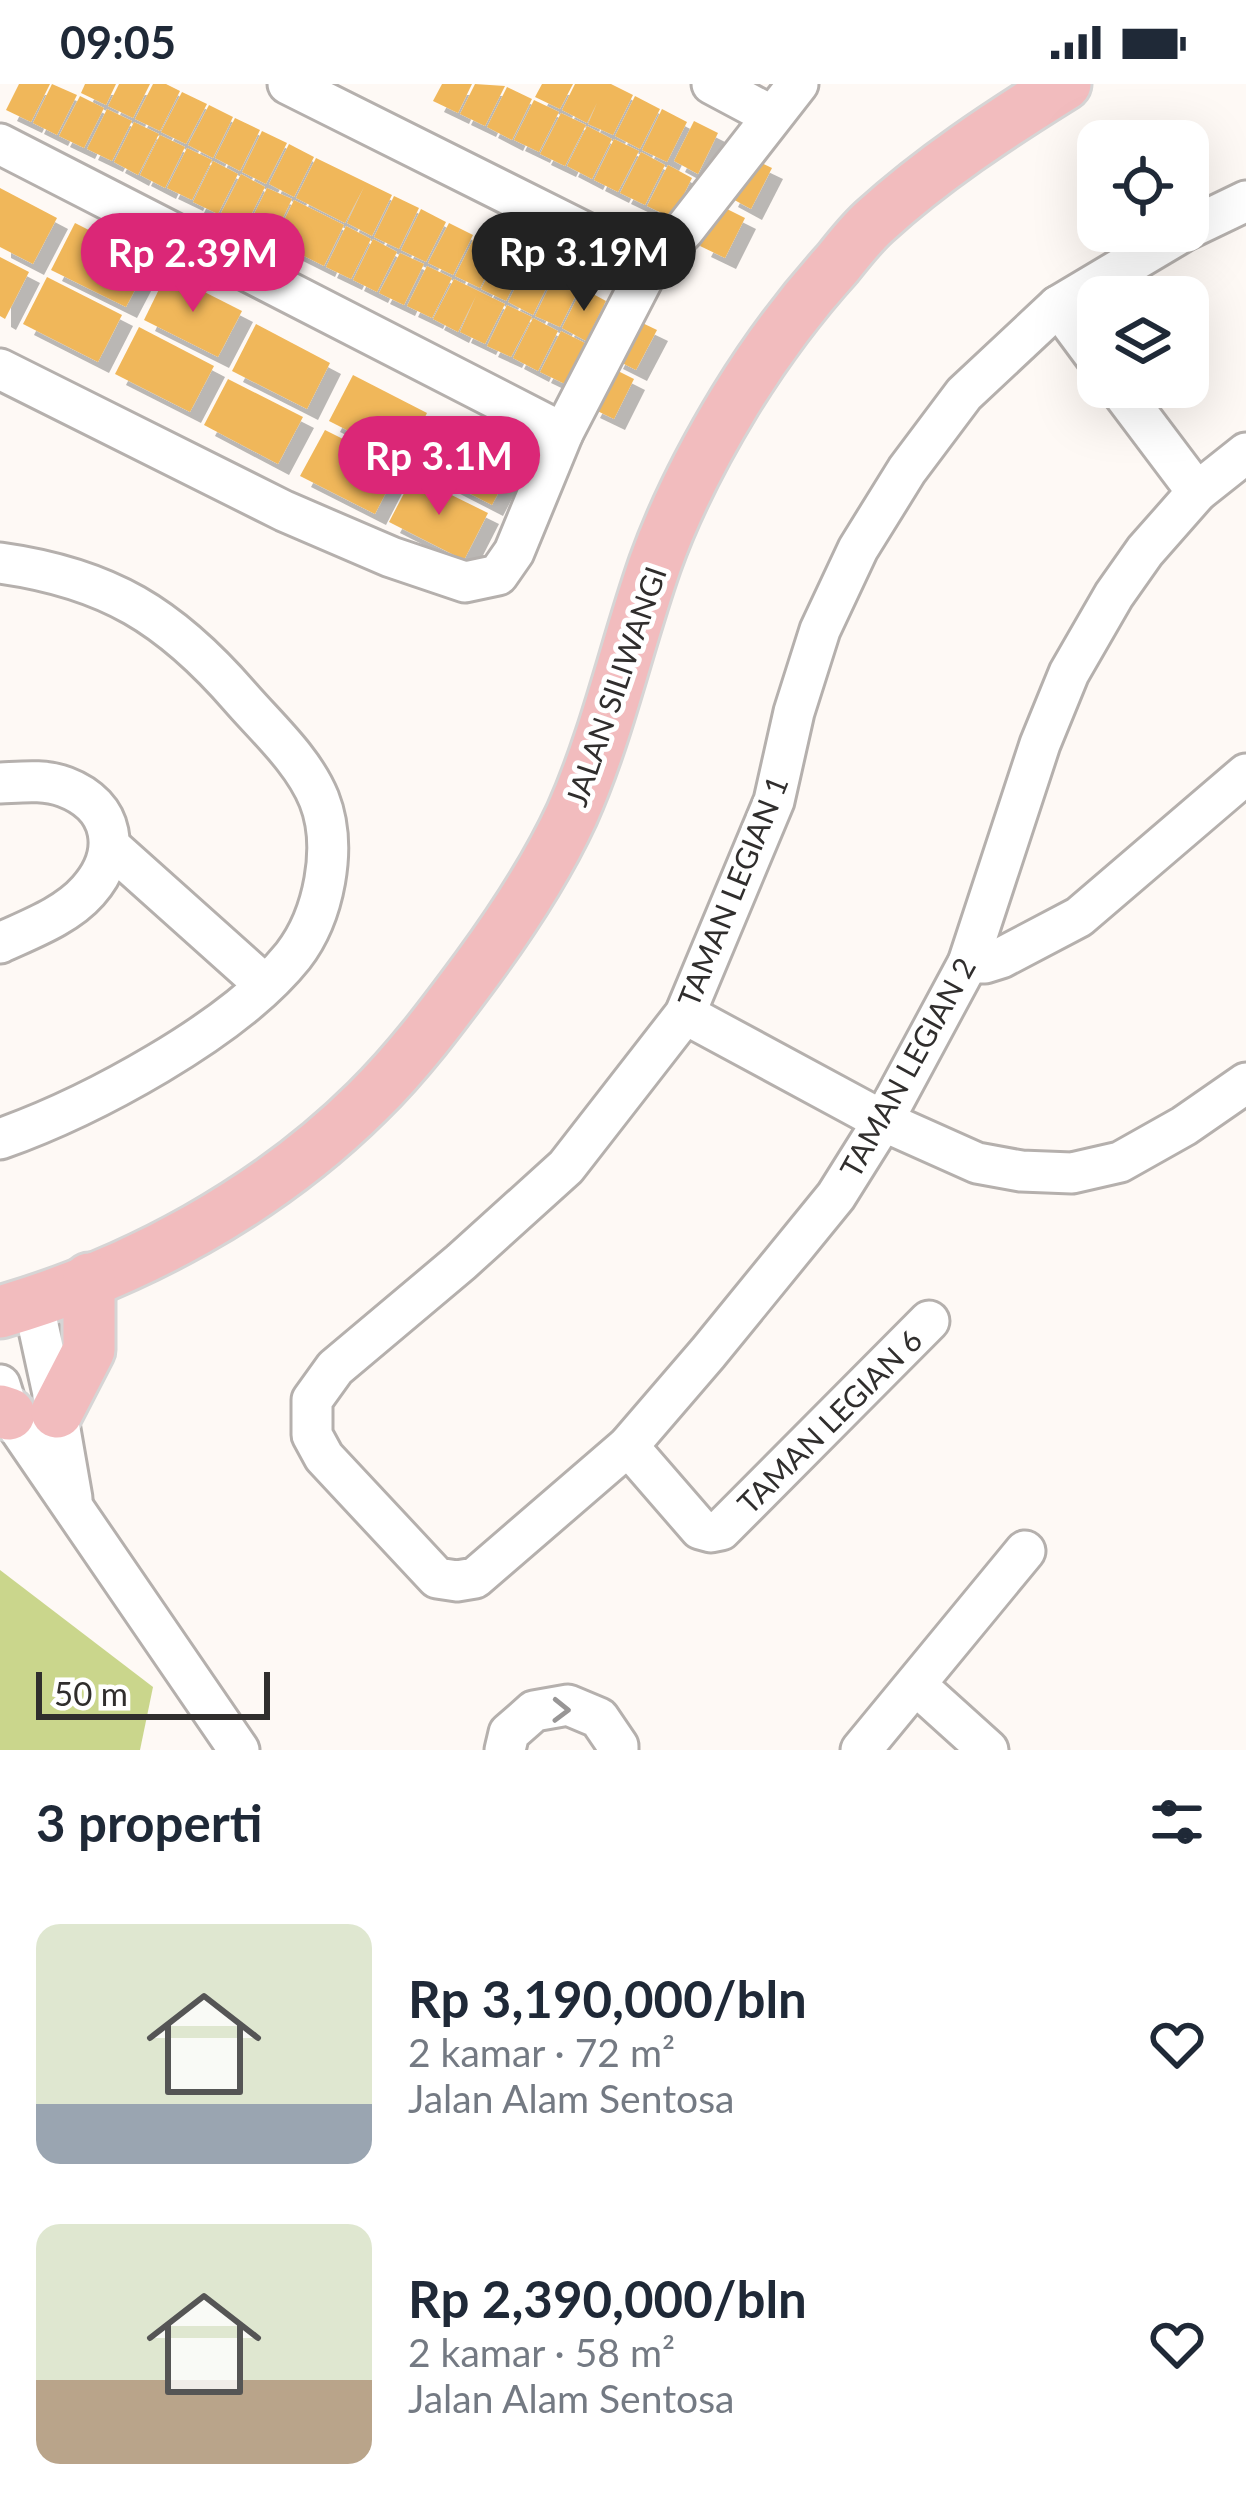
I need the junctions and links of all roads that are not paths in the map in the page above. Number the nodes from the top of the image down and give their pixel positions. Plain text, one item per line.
1 (288, 84) edge
2 (712, 84) edge
3 (798, 84) edge
4 (1065, 84) edge
5 (772, 116) junction
6 (0, 144) edge
7 (1246, 201) edge
8 (1209, 219) edge
9 (1149, 252) edge
10 (650, 265) junction
11 (1058, 306) junction
12 (1077, 332) edge
13 (0, 369) edge
14 (1134, 408) edge
15 (562, 433) junction
16 (1246, 453) edge
17 (1197, 492) junction
18 (0, 538) edge
19 (15, 565) edge
20 (1246, 774) edge
21 (0, 783) edge
22 (112, 848) junction
23 (0, 944) edge
24 (968, 963) junction
25 (265, 985) junction
26 (685, 1014) junction
27 (1246, 1083) edge
28 (883, 1121) junction
29 (0, 1139) edge
30 (89, 1279) junction
31 (16, 1307) edge
32 (928, 1321) dead end
33 (17, 1406) edge
34 (628, 1446) junction
35 (1024, 1551) dead end
36 (437, 1578) joint
37 (916, 1685) junction
38 (620, 1748) edge
39 (239, 1750) edge
40 (505, 1750) edge
41 (861, 1750) edge
42 (988, 1750) edge

1 - 10 street
2 - 5 street
3 - 5 street
4 - 30 main road, JALAN SILIWANGI
5 - 10 street
6 - 15 street
7 - 8 street, TAMAN LEGIAN 1
9 - 11 street, TAMAN LEGIAN 1
10 - 15 street
11 - 12 street
11 - 26 street, TAMAN LEGIAN 1
13 - 15 street
14 - 17 street
16 - 17 street, TAMAN LEGIAN 2
17 - 24 street, TAMAN LEGIAN 2
18 - 19 street
19 - 25 street
20 - 24 street
21 - 22 street
22 - 23 street
22 - 25 street
24 - 28 street, TAMAN LEGIAN 2
25 - 29 street
26 - 28 street
26 - 36 street, TAMAN LEGIAN 1
27 - 28 street
28 - 34 street, TAMAN LEGIAN 2
30 - 31 main road, JALAN SILIWANGI
30 - 33 main road
31 - 33 street
32 - 34 street, TAMAN LEGIAN 6
33 - 39 street
34 - 36 street, TAMAN LEGIAN 2
35 - 37 street
37 - 41 street
37 - 42 street
40 -> 38 street

